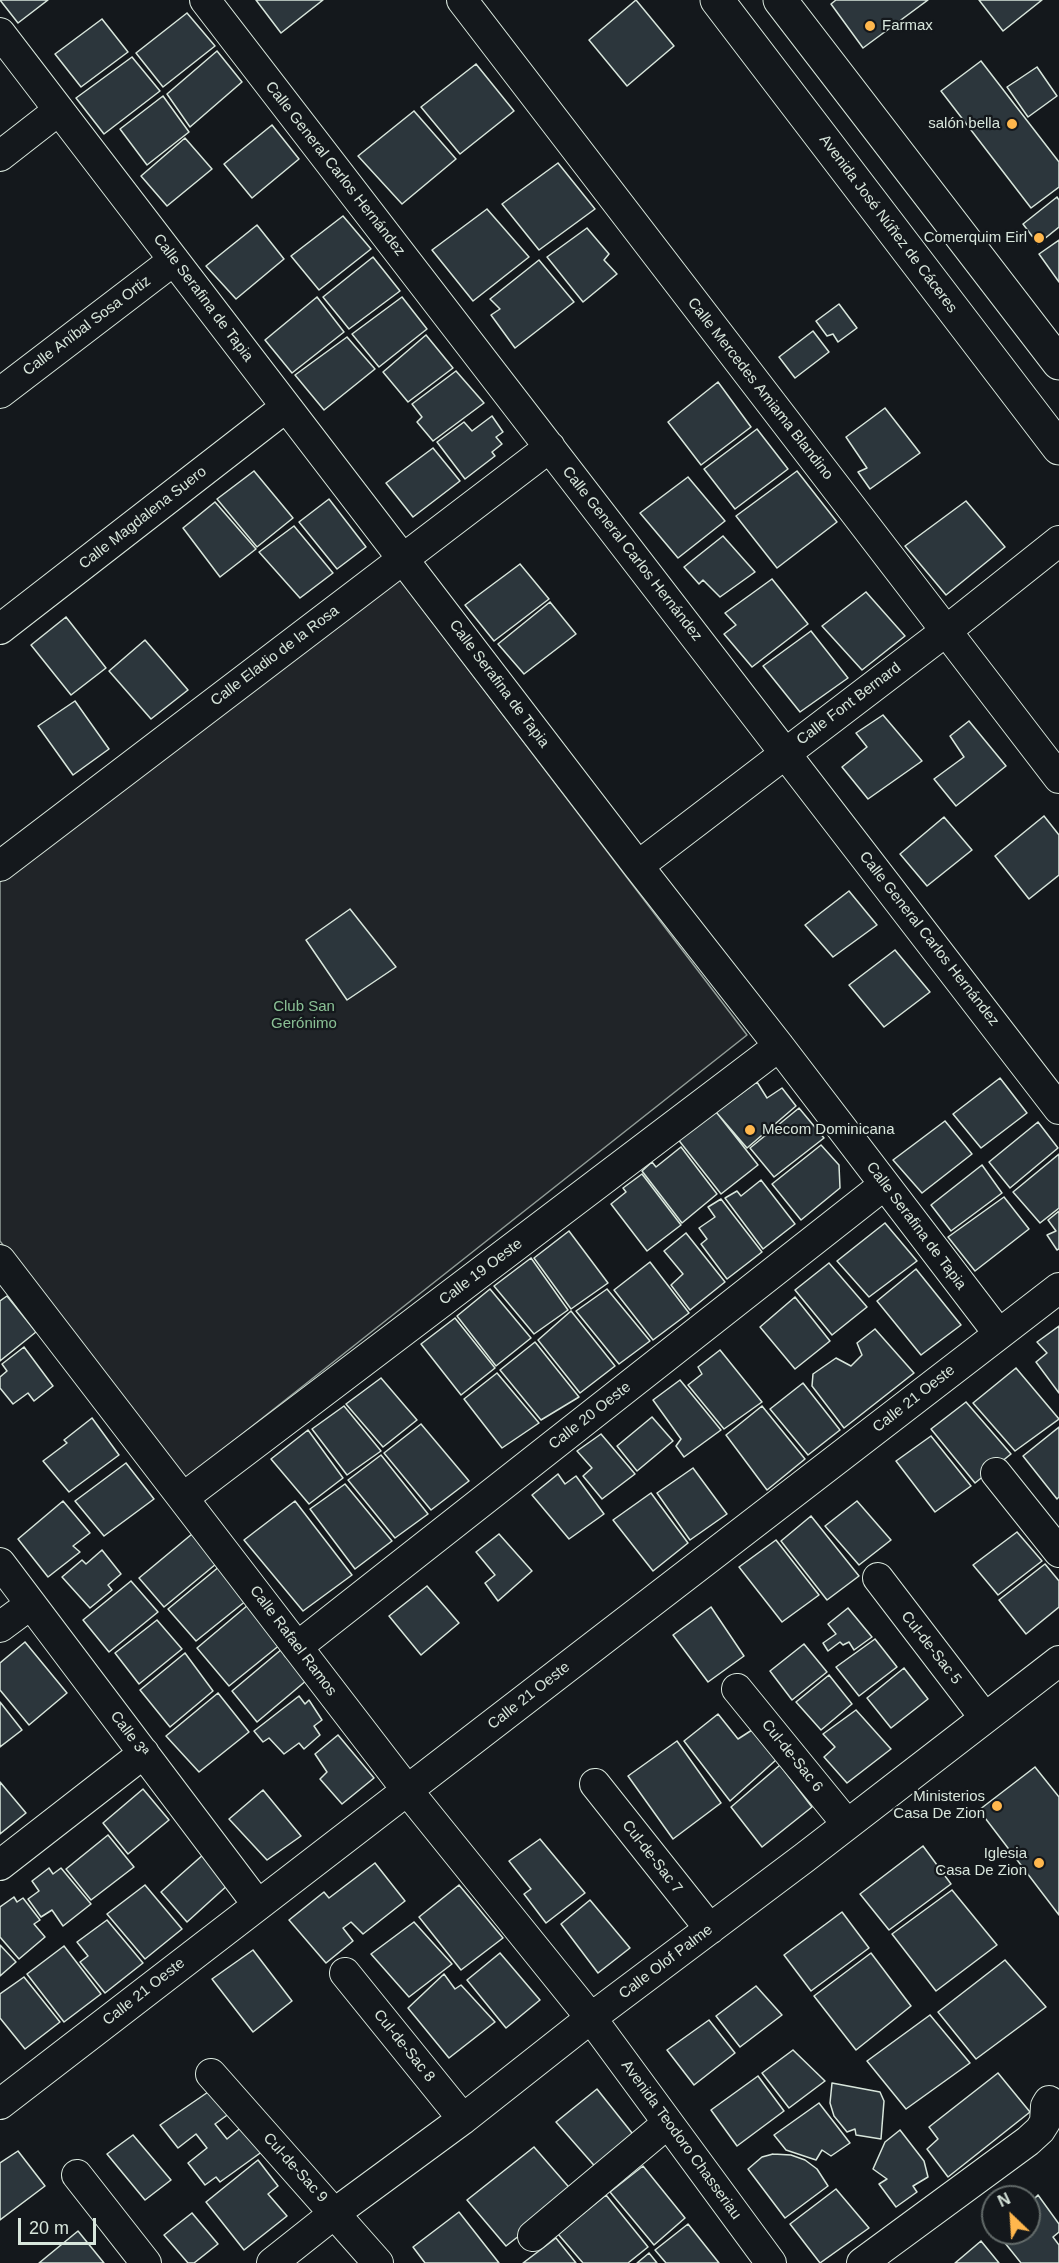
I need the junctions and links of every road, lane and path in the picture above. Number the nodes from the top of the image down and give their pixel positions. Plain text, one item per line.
1 (205, 0) edge
2 (462, 0) edge
3 (717, 0) edge
4 (780, 0) edge
5 (0, 33) edge
6 (59, 110) junction
7 (0, 156) edge
8 (174, 260) junction
9 (1059, 363) edge
10 (0, 393) edge
11 (286, 406) junction
12 (550, 447) junction
13 (1059, 448) edge
14 (1059, 541) edge
15 (403, 559) junction
16 (0, 629) edge
17 (946, 631) junction
18 (785, 753) junction
19 (1059, 778) edge
20 (0, 866) edge
21 (639, 866) junction
22 (779, 1046) junction
23 (1059, 1109) edge
24 (884, 1185) junction
25 (0, 1260) edge
26 (1059, 1288) edge
27 (999, 1334) junction
28 (996, 1473) dead end
29 (183, 1498) junction
30 (1059, 1552) edge
31 (0, 1563) edge
32 (878, 1578) dead end
33 (31, 1604) junction
34 (0, 1627) edge
35 (297, 1647) junction
36 (1059, 1661) edge
37 (737, 1689) dead end
38 (985, 1718) junction
39 (144, 1753) junction
40 (595, 1784) dead end
41 (407, 1790) junction
42 (847, 1824) junction
43 (0, 1865) edge
44 (258, 1905) junction
45 (710, 1929) junction
46 (345, 1973) dead end
47 (591, 2018) junction
48 (211, 2074) dead end
49 (1049, 2101) dead end
50 (0, 2104) edge
51 (463, 2119) junction
52 (668, 2123) junction
53 (77, 2175) dead end
54 (335, 2213) junction
55 (533, 2236) dead end
56 (146, 2263) edge
57 (272, 2263) edge
58 (378, 2263) edge
59 (771, 2263) edge
60 (862, 2263) edge

1 - 12 street, Calle General Carlos Hernández
2 - 17 street, Calle Mercedes Amiama Blandino
3 - 13 main road, Avenida José Núñez de Cáceres
4 - 9 main road
5 - 6 street, Calle Serafina de Tapia
6 - 7 street
6 - 8 street, Calle Serafina de Tapia
8 - 10 street, Calle Aníbal Sosa Ortiz
8 - 11 street, Calle Serafina de Tapia
11 - 15 street, Calle Serafina de Tapia
11 - 16 street, Calle Magdalena Suero
12 - 15 street, Calle Eladio de la Rosa
12 - 18 street, Calle General Carlos Hernández
14 - 17 street, Calle Font Bernard
15 - 20 street, Calle Eladio de la Rosa
15 - 21 street, Calle Serafina de Tapia
17 - 18 street, Calle Font Bernard
17 - 19 street, Calle Mercedes Amiama Blandino
18 - 21 street, Calle Font Bernard
18 - 23 street, Calle General Carlos Hernández
21 - 22 street, Calle Serafina de Tapia
22 - 24 street, Calle Serafina de Tapia
22 - 29 street, Calle 19 Oeste
24 - 27 street, Calle Serafina de Tapia
24 - 35 street, Calle 20 Oeste
25 - 29 street, Calle Rafael Ramos
26 - 27 street, Calle 21 Oeste
27 - 41 street, Calle 21 Oeste
28 - 30 street
29 - 35 street, Calle Rafael Ramos
31 - 33 street, Calle 3ª
32 - 38 street, Cul-de-Sac 5
33 - 34 street
33 - 39 street, Calle 3ª
35 - 41 street, Calle Rafael Ramos
36 - 38 street, Calle Olof Palme
37 - 42 street, Cul-de-Sac 6
38 - 42 street, Calle Olof Palme
39 - 43 street
39 - 44 street, Calle 3ª
40 - 45 street, Cul-de-Sac 7
41 - 44 street, Calle 21 Oeste
41 - 47 street, Calle Rafael Ramos
42 - 45 street, Calle Olof Palme
44 - 50 street, Calle 21 Oeste
45 - 47 street, Calle Olof Palme
46 - 51 street, Cul-de-Sac 8
47 - 51 street, Calle Olof Palme
47 - 52 street, Avenida Teodoro Chasseriau
48 - 54 street, Cul-de-Sac 9
49 - 60 street
51 - 54 street, Calle Olof Palme
52 - 55 street
52 - 59 street, Avenida Teodoro Chasseriau
53 - 56 street
54 - 57 street, Calle Olof Palme
54 - 58 street, Cul-de-Sac 9

